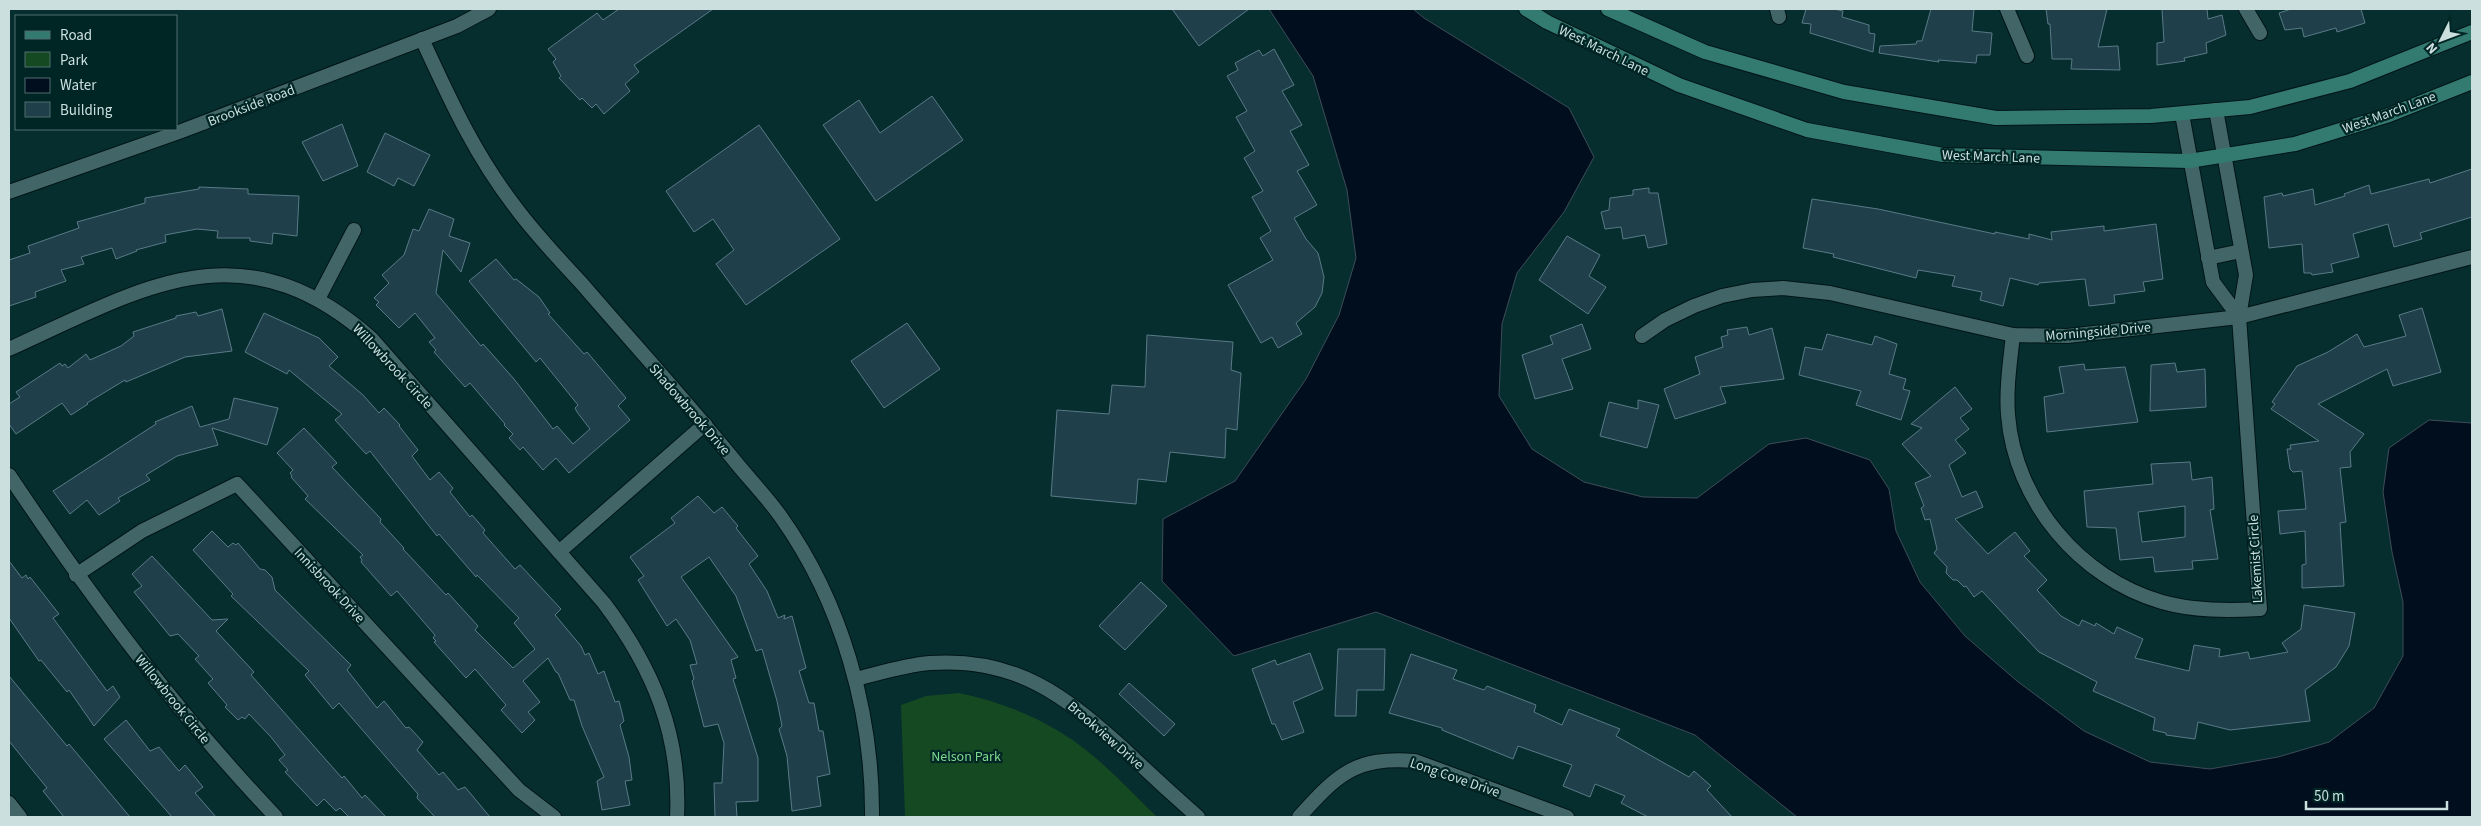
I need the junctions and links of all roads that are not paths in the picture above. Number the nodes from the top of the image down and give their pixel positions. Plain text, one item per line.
1 (489, 9) edge
2 (1526, 9) edge
3 (1608, 9) edge
4 (2007, 9) edge
5 (2246, 9) edge
6 (2472, 32) edge
7 (2260, 33) dead end
8 (422, 39) junction
9 (2027, 56) dead end
10 (2472, 82) edge
11 (2216, 110) junction
12 (2182, 114) junction
13 (2224, 156) junction
14 (2189, 161) junction
15 (9, 192) edge
16 (354, 230) dead end
17 (2241, 251) junction
18 (2472, 257) edge
19 (2208, 258) junction
20 (318, 299) junction
21 (2238, 317) junction
22 (1642, 336) dead end
23 (2013, 336) junction
24 (9, 349) edge
25 (705, 424) junction
26 (9, 475) edge
27 (559, 552) junction
28 (76, 575) junction
29 (856, 679) junction
30 (9, 803) edge
31 (20, 817) edge
32 (276, 817) edge
33 (554, 817) edge
34 (677, 817) edge
35 (872, 817) edge
36 (1198, 817) edge
37 (1299, 817) edge
38 (1567, 817) edge

1 - 8 street, Brookside Road
2 - 14 main road, West March Lane
3 - 12 main road
4 - 9 street
5 - 7 street
6 - 11 main road
8 - 15 street, Brookside Road
8 - 25 street, Shadowbrook Drive
10 - 13 main road, West March Lane
11 - 12 main road
11 - 13 street, Lakemist Circle
12 - 14 street
13 - 14 main road, West March Lane
13 - 17 street, Lakemist Circle
14 - 19 street
16 - 20 street
17 - 19 street
17 - 21 street, Lakemist Circle
18 - 21 street, Morningside Drive
19 - 21 street
20 - 24 street, Willowbrook Circle
20 - 27 street, Willowbrook Circle
21 - 23 street, Morningside Drive
21 - 23 street, Lakemist Circle
22 - 23 street, Morningside Drive
25 - 27 street
25 - 29 street, Shadowbrook Drive
26 - 28 street, Willowbrook Circle
27 - 34 street, Willowbrook Circle
28 - 32 street, Willowbrook Circle
28 - 33 street, Innisbrook Drive
29 - 35 street, Shadowbrook Drive
29 - 36 street, Brookview Drive
30 - 31 street
37 - 38 street, Long Cove Drive

